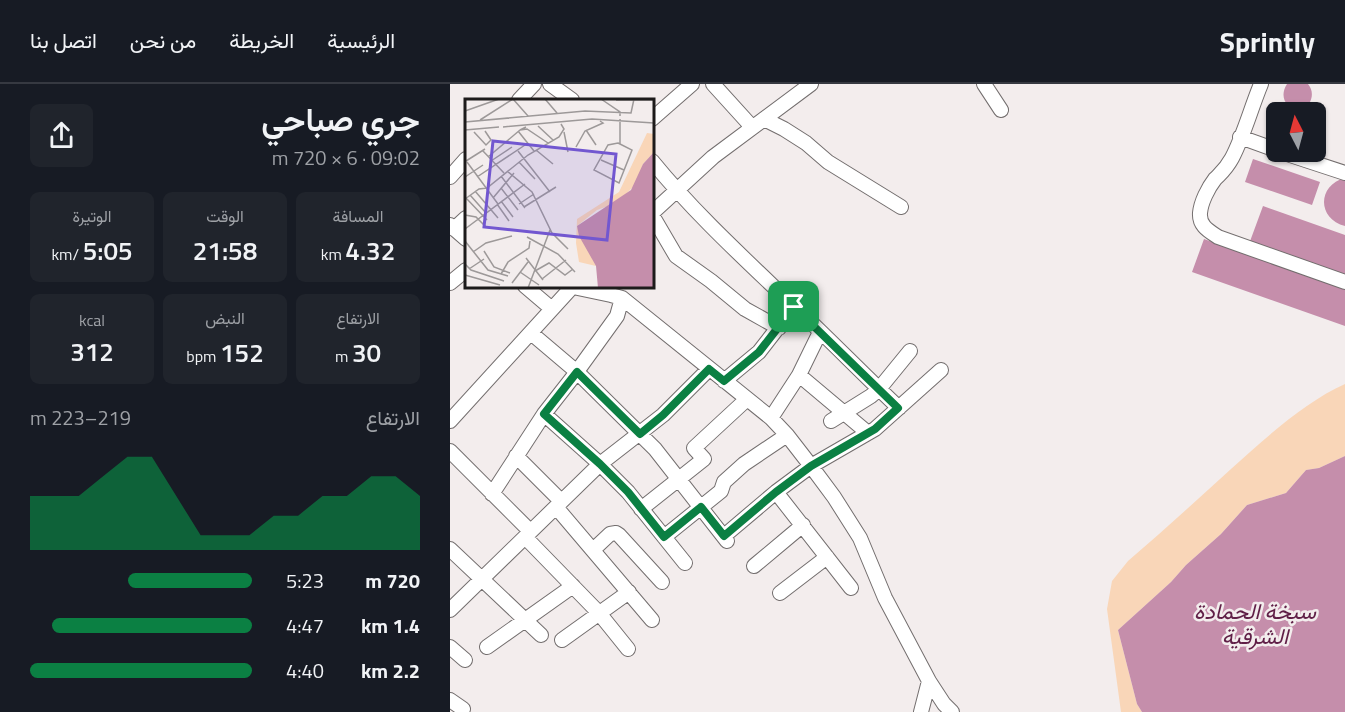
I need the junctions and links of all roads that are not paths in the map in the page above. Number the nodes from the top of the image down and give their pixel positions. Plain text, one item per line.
1 (534, 84) edge
2 (550, 84) edge
3 (692, 84) edge
4 (713, 84) edge
5 (812, 84) edge
6 (984, 84) edge
7 (1261, 84) edge
8 (520, 99) edge
9 (571, 99) edge
10 (1000, 110) dead end
11 (654, 117) edge
12 (758, 123) junction
13 (1240, 137) junction
14 (1266, 146) edge
15 (465, 160) edge
16 (654, 162) edge
17 (1311, 162) edge
18 (1345, 173) edge
19 (450, 177) edge
20 (677, 191) junction
21 (901, 207) dead end
22 (654, 212) edge
23 (654, 218) edge
24 (465, 219) edge
25 (452, 227) edge
26 (465, 238) edge
27 (465, 271) edge
28 (1345, 282) edge
29 (450, 283) edge
30 (527, 288) edge
31 (572, 288) edge
32 (577, 288) edge
33 (808, 294) dead end
34 (622, 298) junction
35 (794, 307) junction
36 (552, 309) junction
37 (778, 328) junction
38 (820, 332) junction
39 (531, 333) junction
40 (910, 351) dead end
41 (709, 369) junction
42 (940, 370) dead end
43 (577, 372) junction
44 (799, 375) junction
45 (724, 381) junction
46 (879, 389) junction
47 (747, 399) junction
48 (898, 408) junction
49 (844, 413) junction
50 (544, 414) junction
51 (771, 418) junction
52 (450, 421) edge
53 (831, 422) dead end
54 (868, 433) junction
55 (640, 434) junction
56 (787, 435) junction
57 (450, 451) edge
58 (516, 456) junction
59 (600, 464) junction
60 (811, 466) junction
61 (679, 479) junction
62 (776, 492) junction
63 (492, 494) junction
64 (558, 504) junction
65 (701, 507) junction
66 (641, 509) junction
67 (803, 525) junction
68 (527, 534) junction
69 (664, 537) junction
70 (450, 549) edge
71 (593, 550) junction
72 (827, 556) junction
73 (685, 563) dead end
74 (754, 566) dead end
75 (482, 579) junction
76 (662, 582) dead end
77 (573, 586) junction
78 (852, 588) dead end
79 (628, 592) junction
80 (780, 594) dead end
81 (450, 609) edge
82 (599, 613) junction
83 (525, 619) junction
84 (652, 620) dead end
85 (541, 635) dead end
86 (561, 640) dead end
87 (450, 646) edge
88 (487, 647) dead end
89 (628, 649) dead end
90 (465, 660) dead end
91 (929, 681) junction
92 (450, 700) edge
93 (463, 709) dead end
94 (921, 712) edge
95 (952, 712) edge

1 - 8 street
2 - 9 street
3 - 11 street
4 - 12 street
5 - 12 street
6 - 10 street
7 - 13 street
12 - 20 street
12 - 21 street
13 - 14 street
13 - 28 street
15 - 19 street
16 - 20 street
17 - 18 street
20 - 22 street
20 - 35 street
23 - 37 street
24 - 25 street
25 - 26 street
27 - 29 street
30 - 36 street
31 - 36 street
32 - 34 street
33 - 35 street
34 - 41 street
34 - 43 street
35 - 37 street
35 - 38 street
36 - 39 street
37 - 45 street
38 - 44 street
38 - 46 street
39 - 43 street
39 - 52 street
40 - 46 street
41 - 45 street
41 - 55 street
42 - 48 street
43 - 50 street
43 - 55 street
44 - 49 street
44 - 51 street
45 - 47 street
46 - 48 street
46 - 49 street
47 - 51 street
47 - 61 street
48 - 54 street
49 - 53 street
49 - 54 street
50 - 58 street
50 - 59 street
51 - 56 street
54 - 60 street
55 - 59 street
55 - 61 street
56 - 60 street
56 - 65 street
57 - 63 street
58 - 63 street
58 - 64 street
59 - 64 street
59 - 66 street
60 - 62 street
60 - 91 street
61 - 65 street
61 - 66 street
62 - 65 street
62 - 67 street
63 - 68 street
64 - 68 street
64 - 71 street
65 - 69 street
66 - 69 street
67 - 72 street
67 - 74 street
68 - 75 street
68 - 77 street
69 - 73 street
70 - 75 street
71 - 76 street
71 - 79 street
72 - 78 street
72 - 80 street
75 - 81 street
75 - 83 street
77 - 82 street
77 - 83 street
79 - 82 street
79 - 84 street
82 - 86 street
82 - 89 street
83 - 85 street
83 - 88 street
87 - 90 street
91 - 94 street
91 - 95 street
92 - 93 street

